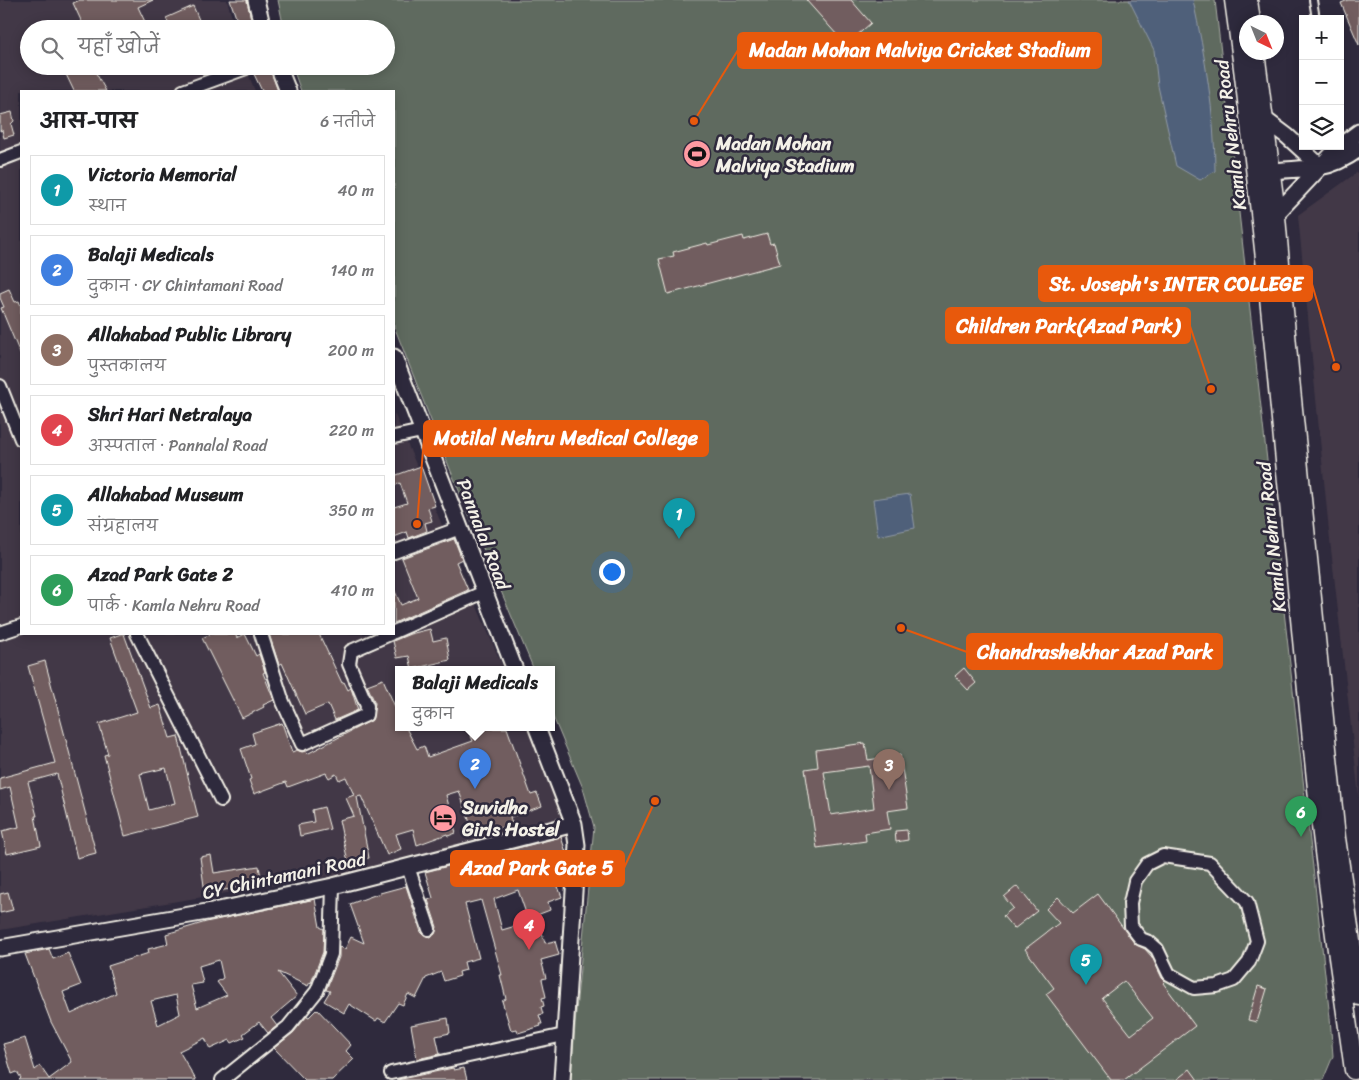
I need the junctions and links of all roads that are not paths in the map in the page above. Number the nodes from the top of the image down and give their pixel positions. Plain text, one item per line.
1 (256, 0) edge
2 (1234, 0) edge
3 (1248, 0) edge
4 (1313, 0) edge
5 (1250, 15) edge
6 (1315, 15) edge
7 (260, 20) edge
8 (1256, 60) edge
9 (227, 75) edge
10 (282, 75) edge
11 (186, 90) edge
12 (288, 90) edge
13 (1263, 118) junction
14 (1359, 132) edge
15 (1344, 141) edge
16 (1359, 149) edge
17 (1335, 150) edge
18 (20, 152) edge
19 (0, 160) edge
20 (1321, 167) junction
21 (1263, 173) junction
22 (1276, 214) junction
23 (395, 360) edge
24 (0, 386) edge
25 (422, 431) junction
26 (20, 436) edge
27 (395, 437) edge
28 (460, 528) junction
29 (395, 552) edge
30 (484, 592) junction
31 (20, 626) edge
32 (395, 632) edge
33 (0, 633) edge
34 (138, 635) edge
35 (261, 635) edge
36 (387, 635) edge
37 (512, 666) edge
38 (538, 731) edge
39 (221, 800) dead end
40 (574, 824) junction
41 (408, 867) junction
42 (333, 886) junction
43 (429, 929) dead end
44 (0, 948) edge
45 (1217, 986) joint
46 (1359, 996) edge
47 (564, 1035) junction
48 (1352, 1072) edge
49 (391, 1073) dead end
50 (239, 1074) edge
51 (222, 1080) edge
52 (562, 1080) edge

1 - 7 street
2 - 21 main road, Kamla Nehru Road
3 - 5 main road
4 - 6 lane
8 - 13 main road, Kamla Nehru Road
9 - 11 street
10 - 12 street
13 - 20 street
13 - 21 main road, Kamla Nehru Road
14 - 15 street
16 - 20 street
17 - 20 street
18 - 19 street
20 - 21 street
20 - 22 street
21 - 22 main road, Kamla Nehru Road
21 - 48 main road, Kamla Nehru Road
22 - 46 main road, Kamla Nehru Road
23 - 25 street, Pannalal Road
24 - 26 street
25 - 27 street
25 - 28 street, Pannalal Road
28 - 29 street
28 - 30 street, Pannalal Road
30 - 32 street
30 - 37 street, Pannalal Road
31 - 33 street
34 - 39 street
35 - 36 street
38 - 40 street
40 - 41 street, CY Chintamani Road
40 - 47 street
41 - 42 street, CY Chintamani Road
41 - 43 street
42 - 44 street, CY Chintamani Road
42 - 50 street
45 - 45 street
47 - 49 street
47 - 52 street
50 - 51 street

